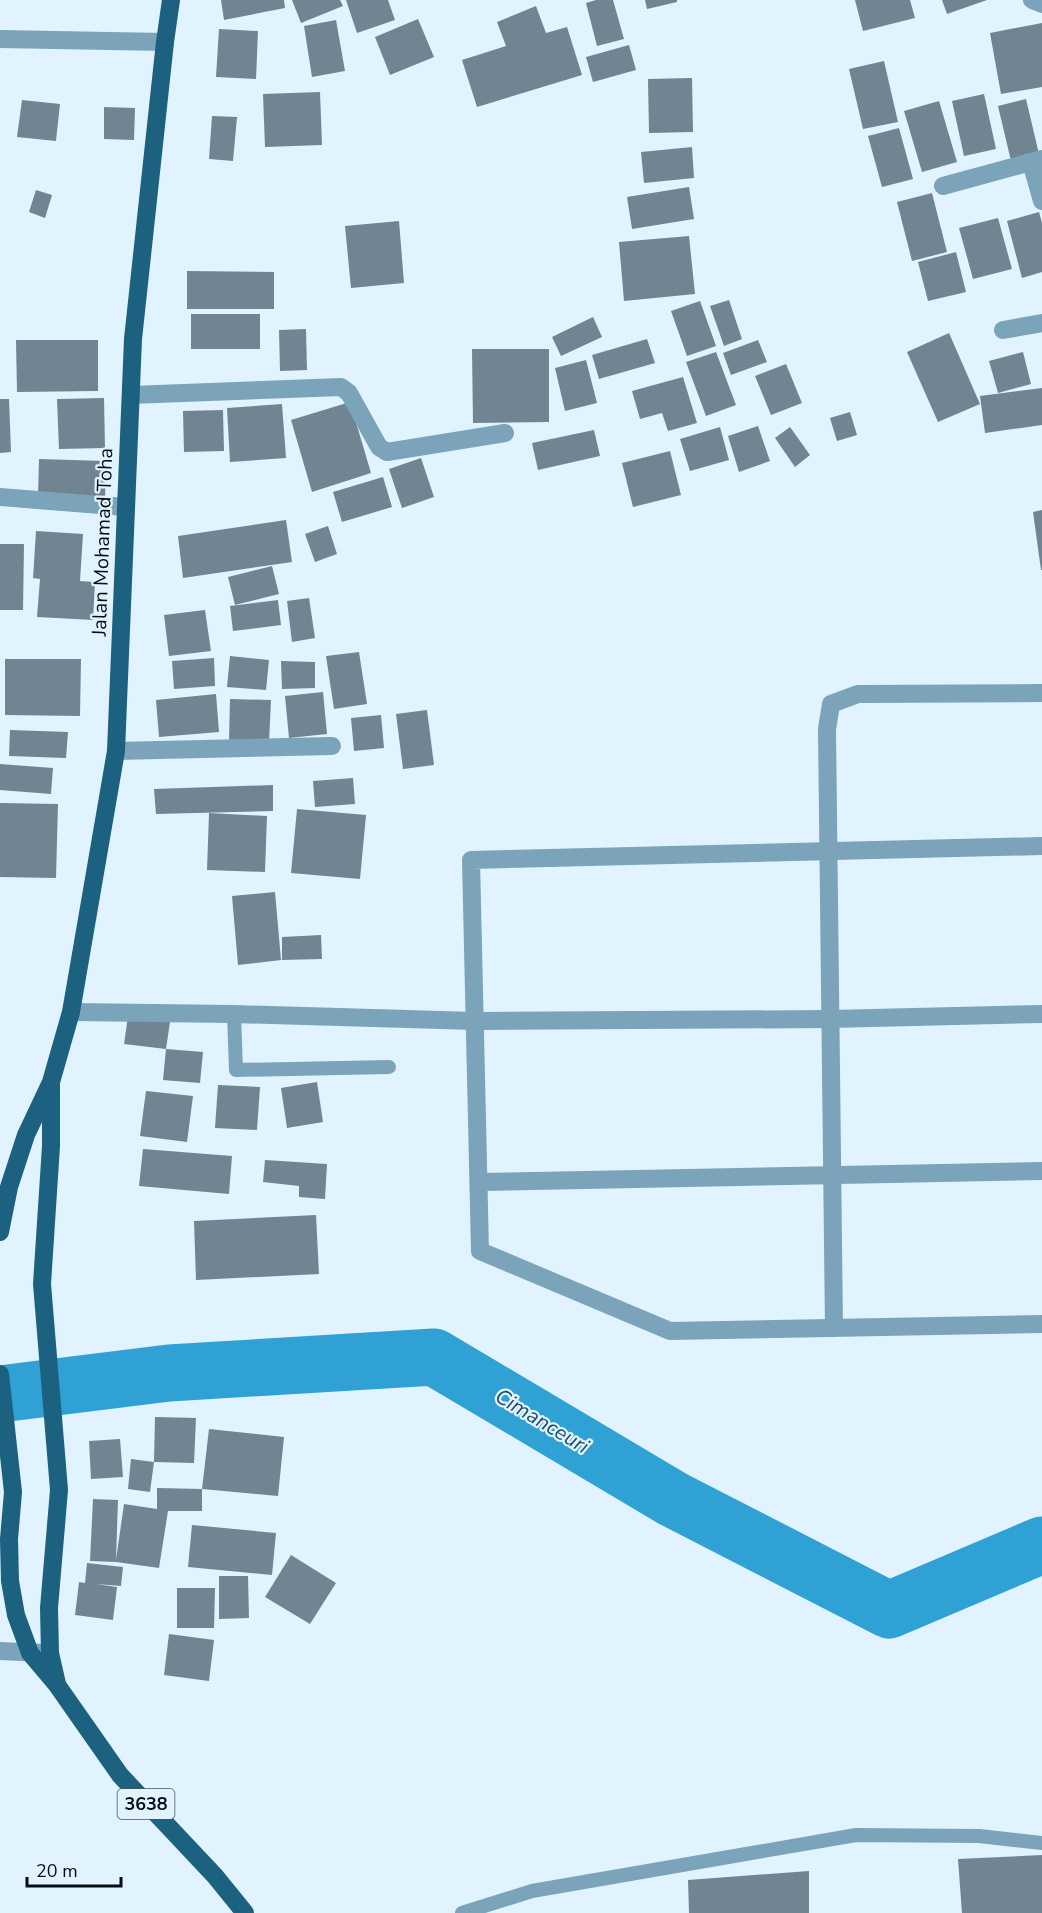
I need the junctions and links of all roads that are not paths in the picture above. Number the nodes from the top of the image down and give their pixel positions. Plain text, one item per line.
1 (171, 0) edge
2 (1032, 0) edge
3 (1042, 4) edge
4 (0, 39) edge
5 (165, 42) junction
6 (1037, 160) edge
7 (943, 186) dead end
8 (1042, 201) edge
9 (1042, 323) edge
10 (1003, 330) dead end
11 (131, 395) junction
12 (505, 433) dead end
13 (0, 498) edge
14 (125, 507) junction
15 (1042, 693) edge
16 (332, 746) dead end
17 (116, 751) junction
18 (1042, 846) edge
19 (828, 852) junction
20 (71, 1012) junction
21 (234, 1014) junction
22 (1042, 1014) edge
23 (830, 1018) junction
24 (475, 1021) junction
25 (389, 1067) dead end
26 (51, 1082) junction
27 (1042, 1171) edge
28 (832, 1175) junction
29 (479, 1182) junction
30 (0, 1232) edge
31 (1042, 1324) edge
32 (834, 1328) junction
33 (0, 1374) edge
34 (1, 1394) edge
35 (0, 1651) edge
36 (30, 1653) junction
37 (50, 1653) junction
38 (57, 1685) junction
39 (1042, 1842) edge
40 (246, 1913) edge
41 (462, 1913) edge

1 - 5 main road, Jalan Mohamad Toha
2 - 3 street
4 - 5 street
5 - 11 main road, Jalan Mohamad Toha
6 - 7 street
6 - 8 street
9 - 10 street
11 - 12 street
11 - 14 main road, Jalan Mohamad Toha
13 - 14 street
14 - 17 main road, Jalan Mohamad Toha
15 - 19 street
16 - 17 street
17 - 20 main road, Jalan Mohamad Toha
18 - 19 street
19 - 23 street
19 - 24 street
20 - 21 street
20 - 26 main road, Jalan Mohamad Toha
21 - 24 street
21 - 25 lane
22 - 23 street
23 - 24 street
23 - 28 street
24 - 29 street
26 - 30 main road, Jalan Mohamad Toha
26 - 37 main road, Jalan Mohamad Toha / 3638
27 - 28 street
28 - 29 street
28 - 32 street
29 - 32 street
31 - 32 street
33 - 34 main road
34 - 36 main road, 3638
35 - 36 street
36 - 37 street
36 - 38 main road, 3638
37 - 38 main road, 3638
38 - 40 main road, 3638
39 - 41 lane

